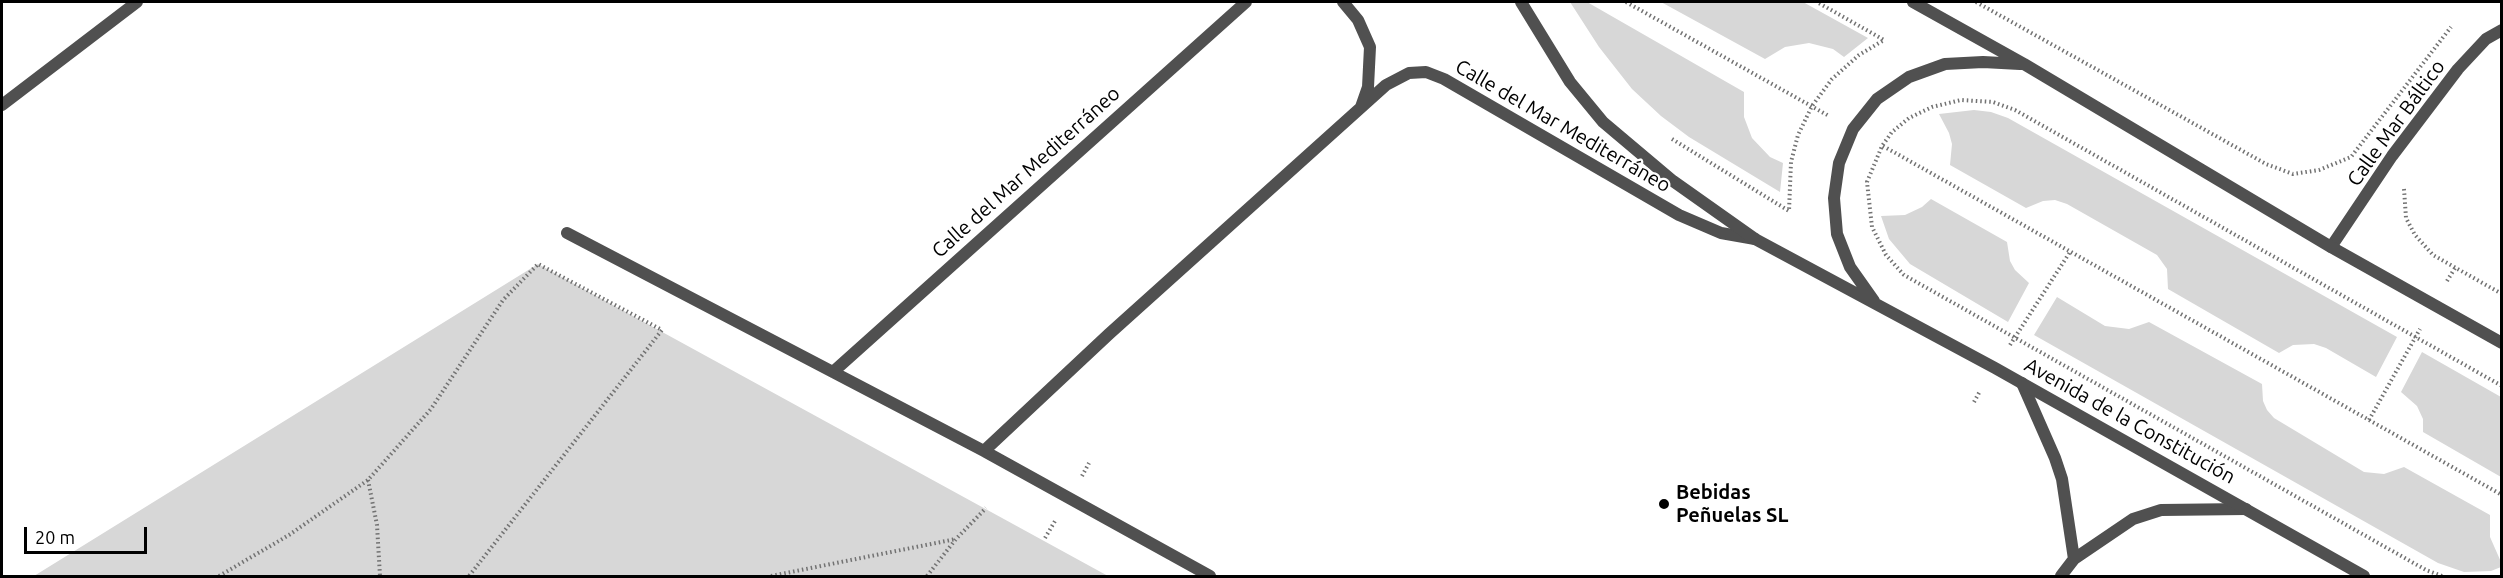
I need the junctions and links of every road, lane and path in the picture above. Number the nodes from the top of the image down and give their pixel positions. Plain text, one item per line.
1 (137, 2) edge
2 (1246, 2) edge
3 (1343, 2) edge
4 (1521, 2) edge
5 (1626, 2) edge
6 (1817, 2) edge
7 (1913, 2) edge
8 (1976, 2) edge
9 (2451, 27) dead end
10 (2502, 30) edge
11 (2024, 64) junction
12 (2, 105) edge
13 (1812, 106) junction
14 (1359, 111) junction
15 (1853, 129) junction
16 (1672, 139) dead end
17 (1882, 146) junction
18 (2408, 181) dead end
19 (567, 233) dead end
20 (1755, 239) junction
21 (2331, 247) junction
22 (2070, 252) junction
23 (2502, 294) edge
24 (1875, 302) junction
25 (2434, 305) junction
26 (2416, 337) junction
27 (2015, 338) junction
28 (2502, 343) edge
29 (1995, 368) junction
30 (832, 372) junction
31 (2022, 383) junction
32 (2502, 386) edge
33 (1974, 402) dead end
34 (2369, 420) junction
35 (984, 451) junction
36 (368, 480) junction
37 (2502, 495) edge
38 (986, 508) dead end
39 (2246, 509) junction
40 (956, 539) junction
41 (2074, 559) junction
42 (219, 576) edge
43 (380, 576) edge
44 (469, 576) edge
45 (771, 576) edge
46 (927, 576) edge
47 (1210, 576) edge
48 (2061, 576) edge
49 (2364, 576) edge
50 (2442, 576) edge

1 - 12 street
2 - 30 street, Calle del Mar Mediterráneo
3 - 14 street
4 - 20 street, Avenida de la Constitución
5 - 13 path
6 - 13 path
7 - 11 street, Avenida de la Constitución
8 - 9 path
10 - 21 street, Calle Mar Báltico
11 - 15 street, Avenida de la Constitución
11 - 21 street, Avenida de la Constitución
13 - 15 path
13 - 16 path
14 - 20 street, Calle del Mar Mediterráneo
14 - 35 street, Calle del Mar Mediterráneo
15 - 17 path
15 - 24 street, Avenida de la Constitución
17 - 22 path
17 - 26 path
17 - 27 path
18 - 23 path
19 - 30 street
20 - 24 street, Avenida de la Constitución
21 - 25 street, Avenida de la Constitución
22 - 27 path
22 - 34 path
24 - 29 street, Avenida de la Constitución
25 - 26 path
25 - 28 street, Avenida de la Constitución
26 - 32 path
26 - 34 path
27 - 29 path
27 - 50 path
29 - 31 street, Avenida de la Constitución
29 - 33 path
30 - 35 street
31 - 39 street, Avenida de la Constitución
31 - 41 street
34 - 37 path
35 - 47 street
36 - 42 path
36 - 43 path
36 - 44 path
38 - 40 path
39 - 41 street
39 - 49 street, Avenida de la Constitución
40 - 45 path
40 - 46 path
41 - 48 street

